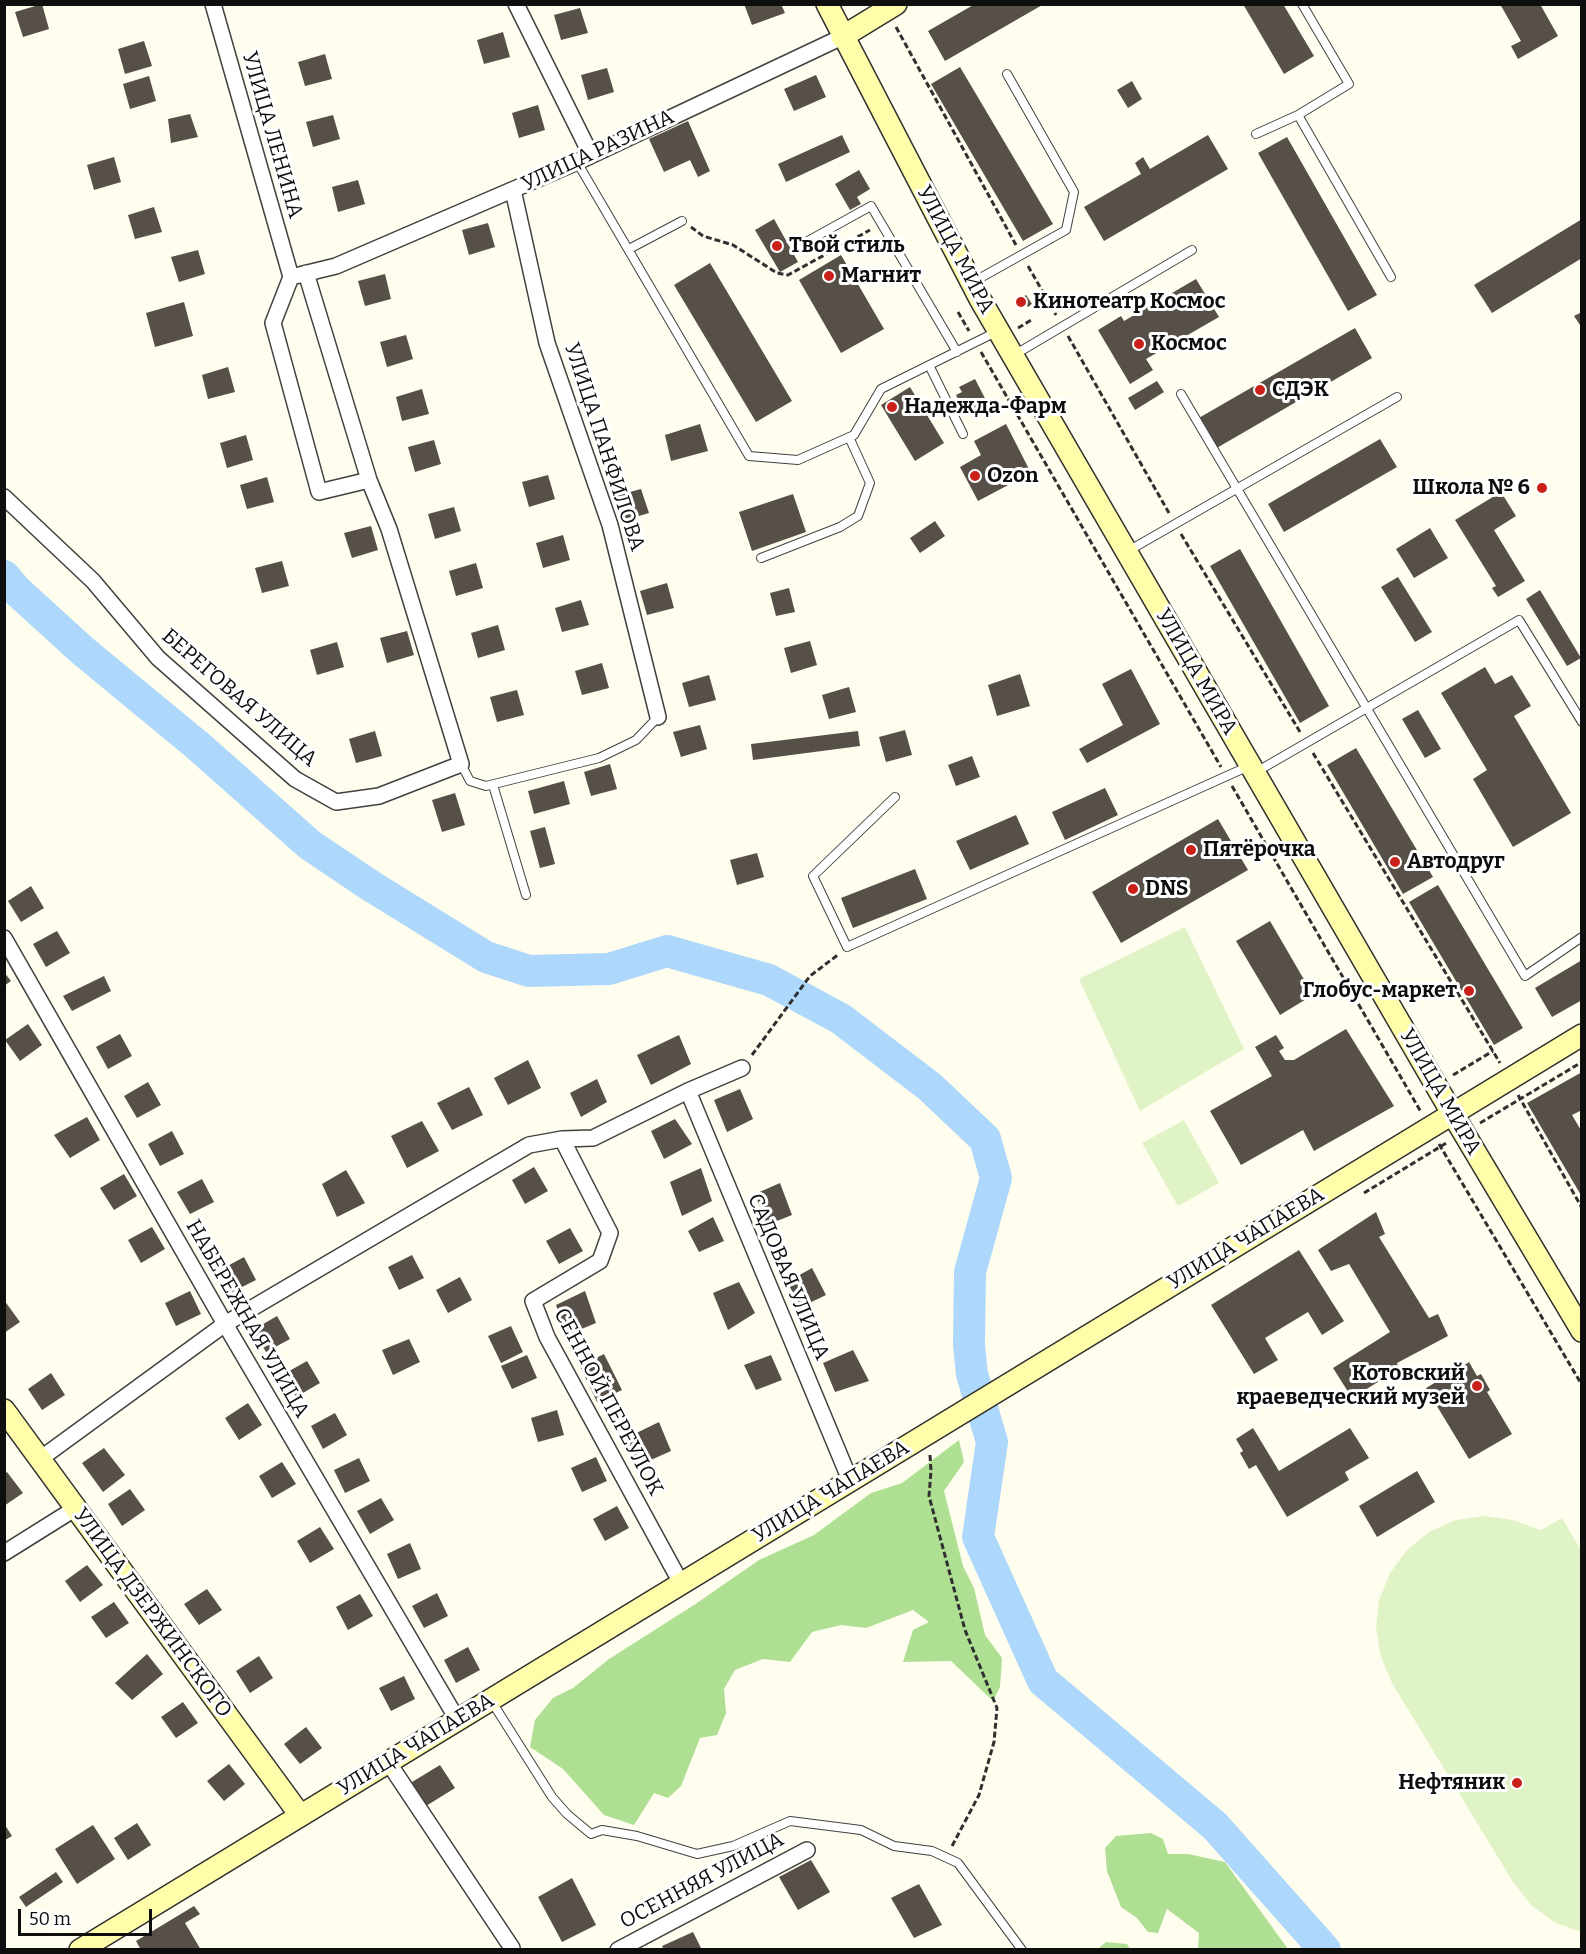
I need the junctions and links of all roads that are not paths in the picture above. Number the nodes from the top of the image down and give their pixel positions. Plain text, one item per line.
1 (213, 4) edge
2 (516, 4) edge
3 (826, 4) edge
4 (896, 4) edge
5 (1302, 4) edge
6 (842, 36) junction
7 (1008, 74) dead end
8 (1298, 115) junction
9 (1256, 134) dead end
10 (584, 159) junction
11 (513, 190) junction
12 (682, 221) road end
13 (806, 242) dead end
14 (629, 249) junction
15 (1192, 250) dead end
16 (298, 275) junction
17 (1391, 277) dead end
18 (971, 283) junction
19 (998, 331) junction
20 (957, 352) junction
21 (1013, 356) junction
22 (929, 365) junction
23 (1181, 394) dead end
24 (1397, 397) dead end
25 (963, 434) dead end
26 (849, 437) junction
27 (369, 480) junction
28 (1237, 488) junction
29 (4, 497) edge
30 (1126, 551) junction
31 (761, 558) dead end
32 (1367, 708) junction
33 (658, 717) joint
34 (1581, 722) edge
35 (461, 764) junction
36 (1253, 769) junction
37 (493, 785) junction
38 (896, 797) dead end
39 (526, 895) dead end
40 (1581, 936) edge
41 (4, 938) edge
42 (1581, 1035) edge
43 (742, 1068) road end
44 (688, 1091) junction
45 (1452, 1113) junction
46 (562, 1139) junction
47 (225, 1324) junction
48 (1581, 1331) edge
49 (4, 1410) edge
50 (40, 1459) junction
51 (850, 1480) junction
52 (76, 1508) junction
53 (4, 1553) edge
54 (681, 1583) junction
55 (490, 1700) junction
56 (457, 1719) junction
57 (388, 1762) junction
58 (300, 1815) junction
59 (807, 1850) dead end
60 (512, 1949) edge
61 (80, 1950) edge
62 (618, 1950) edge
63 (1022, 1950) edge

1 - 16 street, УЛИЦА ЛЕНИНА
2 - 10 street
3 - 6 street, УЛИЦА МИРА
4 - 6 street, УЛИЦА РАЗИНА
5 - 8 lane
6 - 10 street, УЛИЦА РАЗИНА
6 - 18 street, УЛИЦА МИРА
7 - 18 lane
8 - 9 lane
8 - 17 lane
10 - 11 street, УЛИЦА РАЗИНА
10 - 14 lane
11 - 16 street, УЛИЦА РАЗИНА
11 - 33 street, УЛИЦА ПАНФИЛОВА
12 - 14 lane
13 - 20 lane
14 - 26 lane
15 - 21 lane
16 - 27 street, УЛИЦА ЛЕНИНА
16 - 27 street
18 - 19 street, УЛИЦА МИРА
19 - 20 lane
19 - 21 street, УЛИЦА МИРА
20 - 22 lane
21 - 30 street, УЛИЦА МИРА
22 - 25 lane
22 - 26 lane
23 - 28 lane
24 - 28 lane
26 - 31 lane
27 - 35 street, УЛИЦА ЛЕНИНА
28 - 30 lane
28 - 32 lane
29 - 35 street, БЕРЕГОВАЯ УЛИЦА
30 - 36 street, УЛИЦА МИРА
32 - 34 lane
32 - 36 lane
32 - 40 lane
33 - 37 lane
35 - 37 lane
36 - 38 lane
36 - 45 street, УЛИЦА МИРА
37 - 39 lane
41 - 47 street, НАБЕРЕЖНАЯ УЛИЦА
42 - 45 street, УЛИЦА ЧАПАЕВА
43 - 44 street
44 - 46 street
44 - 51 street, САДОВАЯ УЛИЦА
45 - 48 street, УЛИЦА МИРА
45 - 51 street, УЛИЦА ЧАПАЕВА
46 - 47 street
46 - 54 street, СЕННОЙ ПЕРЕУЛОК
47 - 50 street
47 - 56 street, НАБЕРЕЖНАЯ УЛИЦА
49 - 50 street, УЛИЦА ДЗЕРЖИНСКОГО
50 - 52 street, УЛИЦА ДЗЕРЖИНСКОГО
51 - 54 street, УЛИЦА ЧАПАЕВА
52 - 53 street
52 - 58 street, УЛИЦА ДЗЕРЖИНСКОГО
54 - 55 street, УЛИЦА ЧАПАЕВА
55 - 56 street, УЛИЦА ЧАПАЕВА
55 - 63 lane
56 - 57 street, УЛИЦА ЧАПАЕВА
57 - 58 street, УЛИЦА ЧАПАЕВА
57 - 60 street
58 - 61 street, УЛИЦА ЧАПАЕВА
59 - 62 street, ОСЕННЯЯ УЛИЦА

